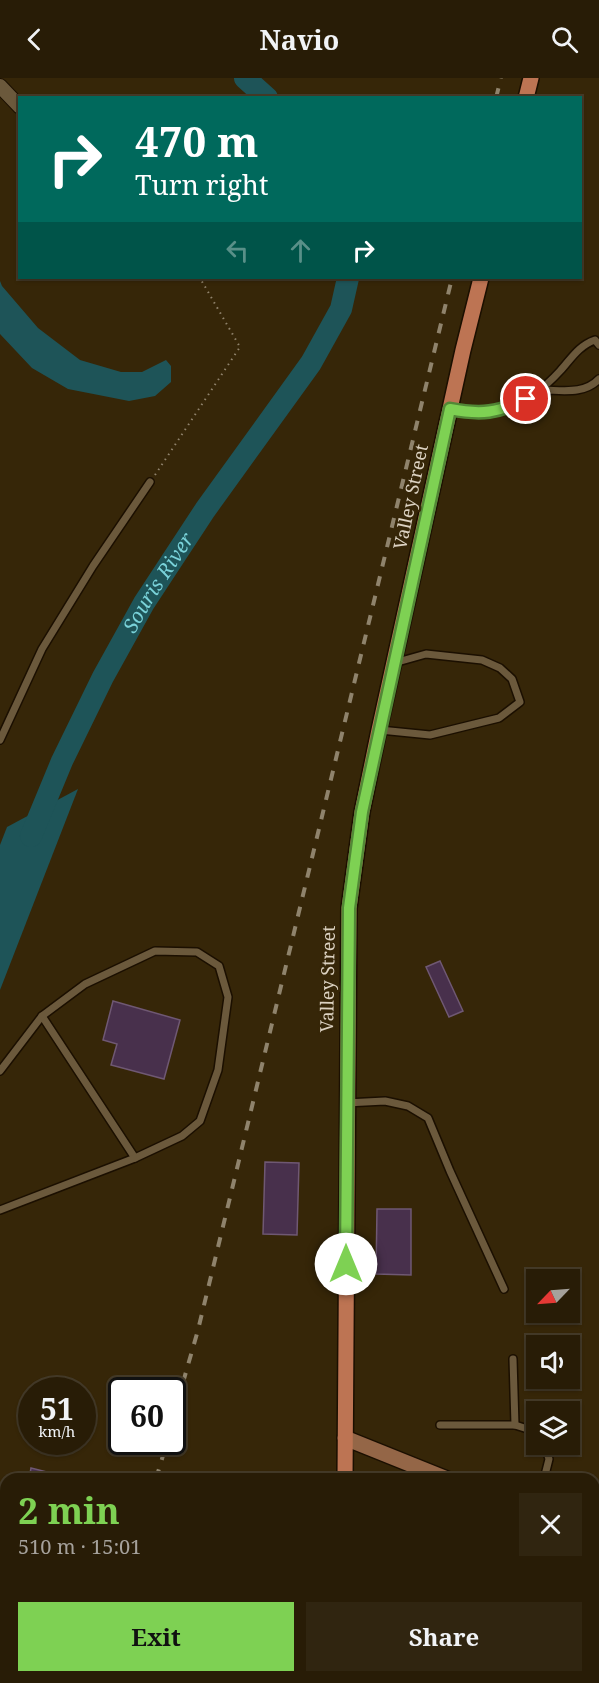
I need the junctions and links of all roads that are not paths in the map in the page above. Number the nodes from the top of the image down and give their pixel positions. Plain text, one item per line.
1 (531, 78) edge
2 (0, 86) edge
3 (526, 96) edge
4 (18, 105) edge
5 (481, 279) edge
6 (599, 345) edge
7 (599, 379) edge
8 (541, 390) junction
9 (450, 409) junction
10 (150, 482) road end
11 (394, 663) junction
12 (379, 730) junction
13 (0, 740) edge
14 (42, 1016) junction
15 (0, 1071) edge
16 (346, 1103) junction
17 (135, 1158) junction
18 (0, 1210) edge
19 (504, 1290) dead end
20 (513, 1359) dead end
21 (440, 1425) dead end
22 (515, 1425) junction
23 (526, 1428) edge
24 (345, 1438) junction
25 (548, 1455) edge
26 (345, 1473) edge
27 (432, 1473) edge
28 (546, 1473) edge

1 - 3 main road
2 - 4 street
5 - 9 main road, Valley Street
6 - 8 lane
7 - 8 lane
8 - 9 lane
9 - 11 main road, Valley Street
10 - 13 lane
11 - 12 main road, Valley Street
11 - 12 lane
12 - 16 main road, Valley Street
14 - 15 lane
14 - 17 lane
14 - 17 lane
16 - 19 lane
16 - 24 main road, Valley Street
17 - 18 lane
20 - 22 lane
21 - 22 lane
22 - 23 lane
24 - 26 main road, Valley Street
24 - 27 street
25 - 28 lane

